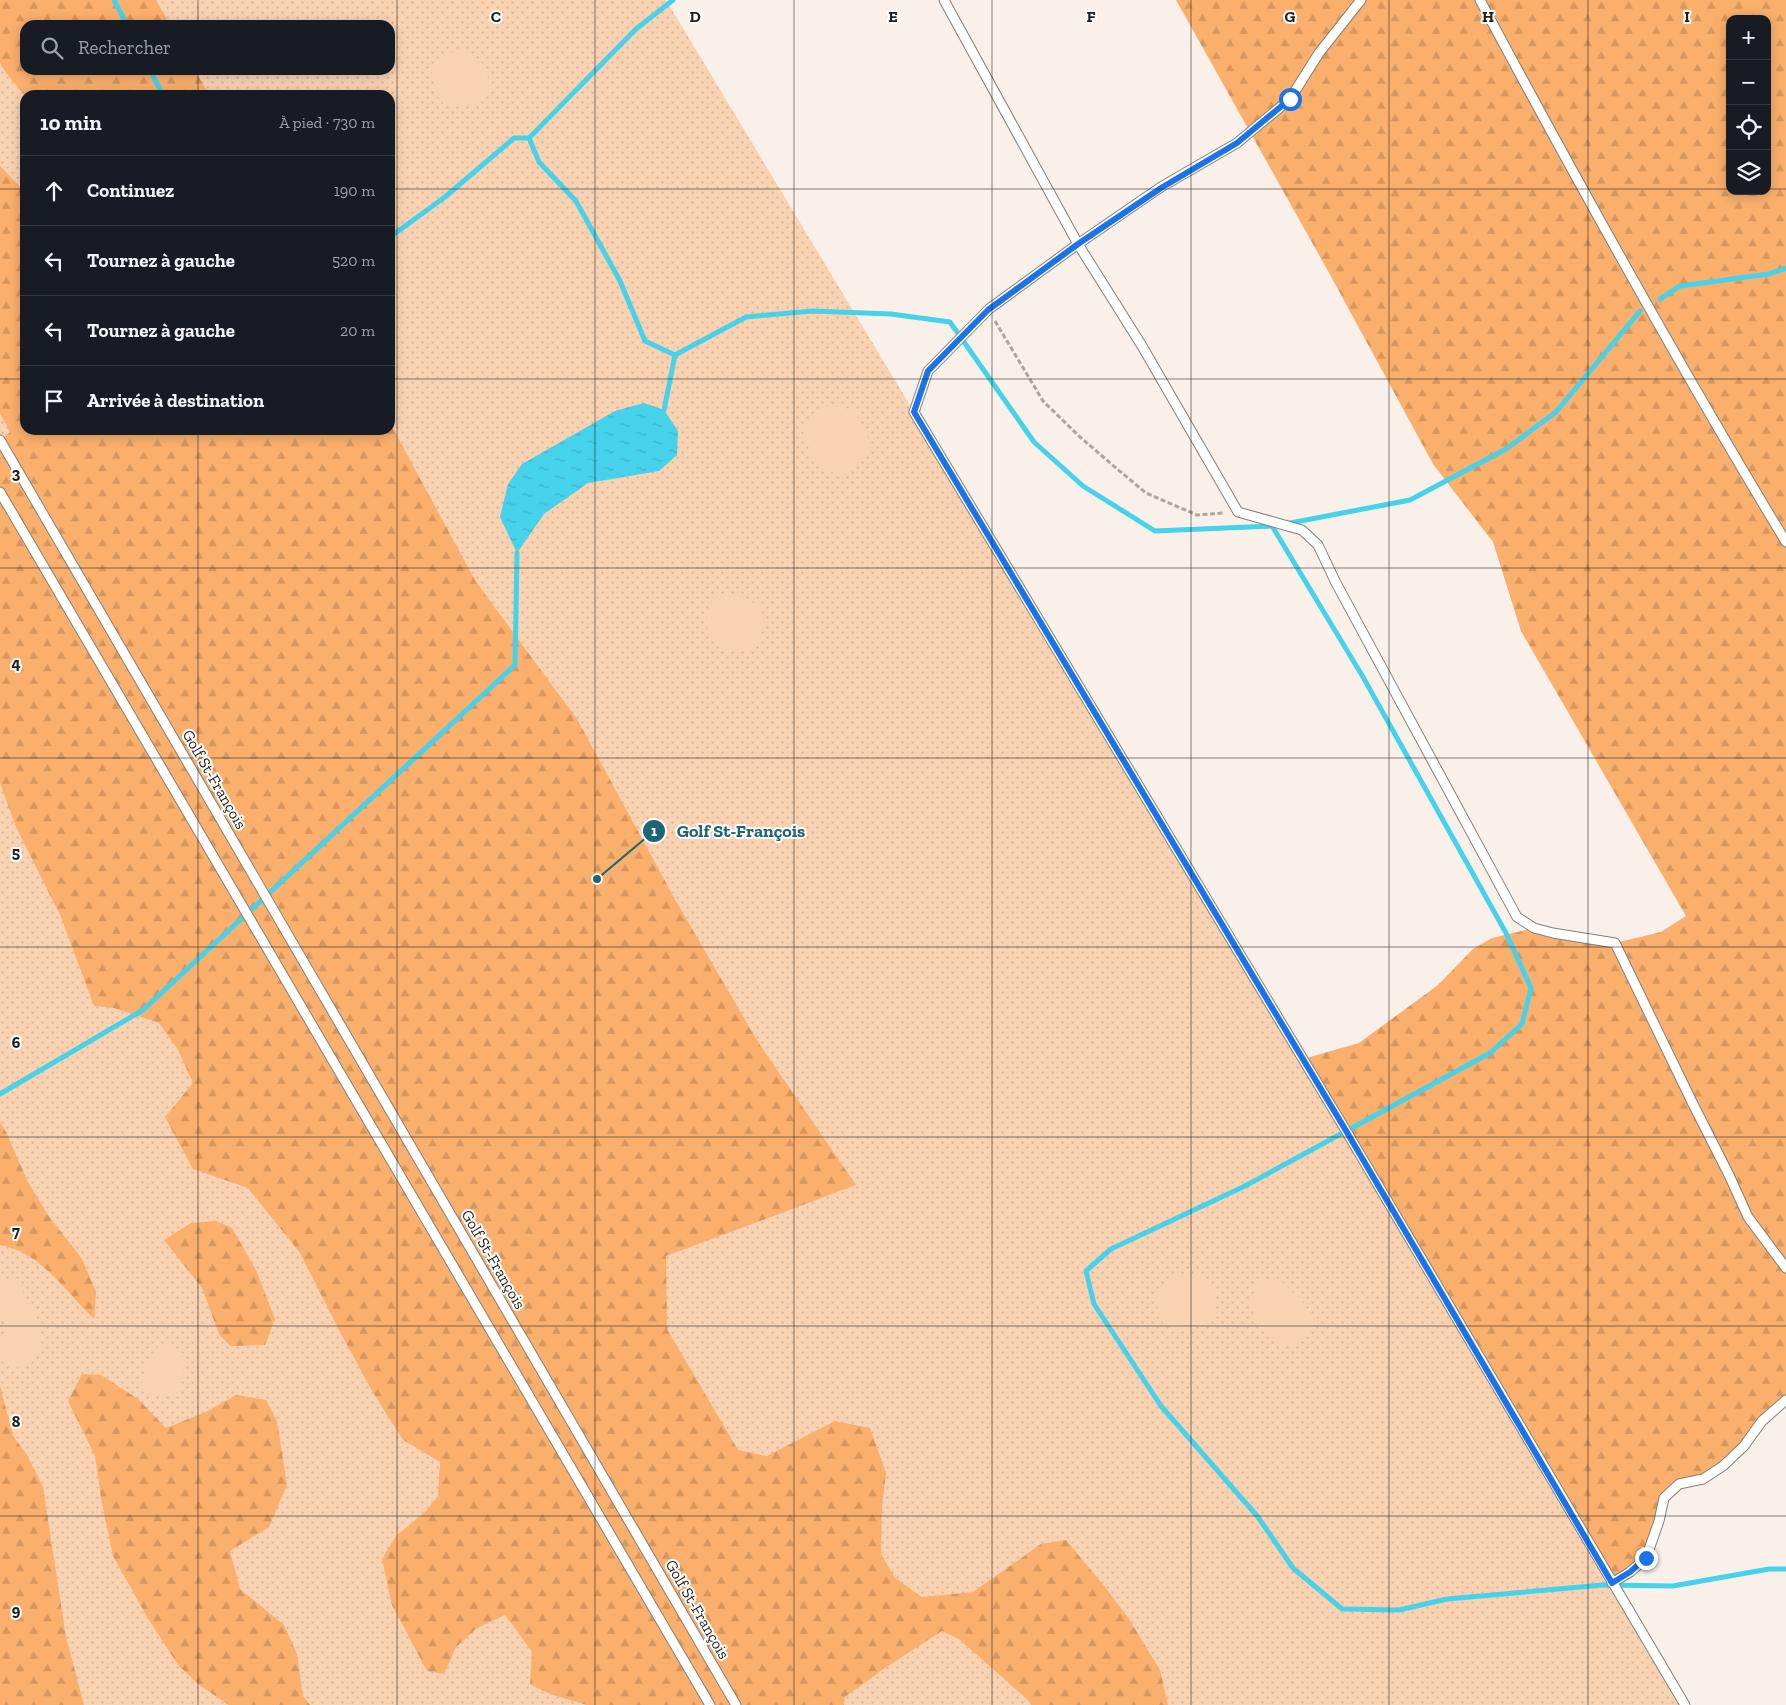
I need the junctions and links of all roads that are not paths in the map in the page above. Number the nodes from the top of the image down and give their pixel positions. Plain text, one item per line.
1 (944, 0) edge
2 (1361, 0) edge
3 (1480, 0) edge
4 (1078, 244) junction
5 (0, 440) edge
6 (0, 492) edge
7 (1786, 542) edge
8 (1786, 1268) edge
9 (1786, 1400) edge
10 (1612, 1583) junction
11 (710, 1705) edge
12 (736, 1705) edge
13 (1684, 1705) edge

1 - 4 lane
2 - 4 lane
3 - 7 lane
4 - 8 lane
4 - 10 lane
5 - 12 lane, Golf St-François
6 - 11 lane
9 - 10 lane
10 - 13 lane

